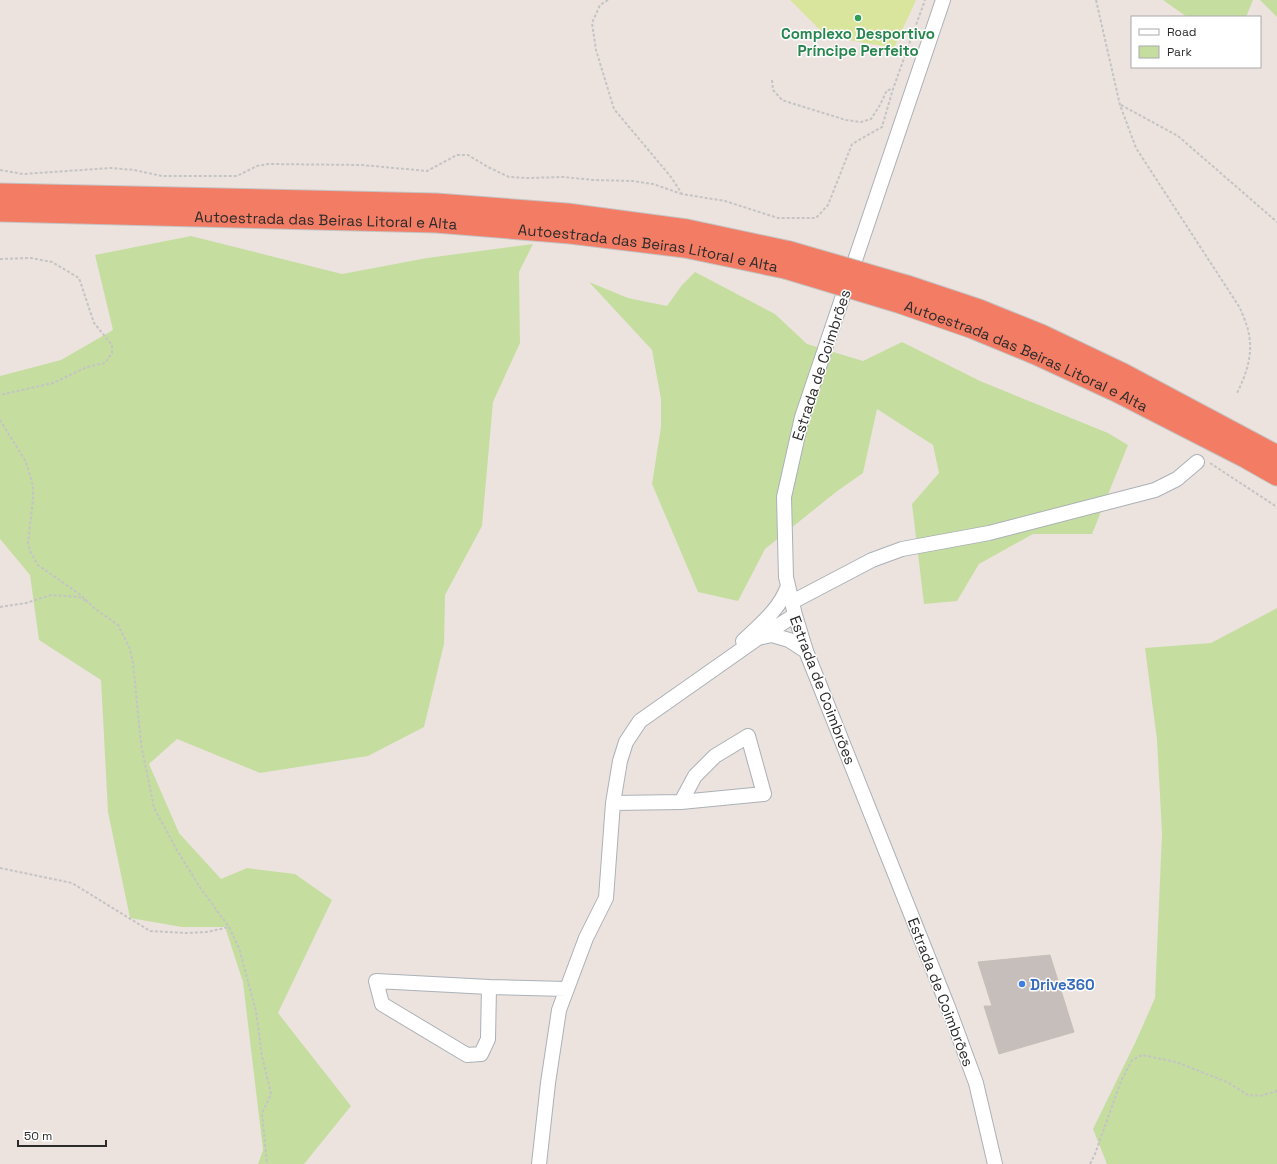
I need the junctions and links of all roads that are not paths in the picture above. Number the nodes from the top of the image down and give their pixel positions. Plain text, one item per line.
1 (943, 0) edge
2 (0, 194) edge
3 (0, 211) edge
4 (787, 260) junction
5 (904, 294) junction
6 (1277, 456) edge
7 (1197, 462) road end
8 (1277, 475) edge
9 (788, 586) junction
10 (793, 609) junction
11 (758, 638) junction
12 (806, 651) junction
13 (710, 671) junction
14 (681, 802) junction
15 (614, 803) junction
16 (489, 987) junction
17 (566, 989) junction
18 (539, 1164) edge
19 (995, 1164) edge

1 - 9 street, Estrada de Coimbrões
2 - 4 highway, Autoestrada das Beiras Litoral e Alta
3 - 4 highway, Autoestrada das Beiras Litoral e Alta
4 - 5 highway, Autoestrada das Beiras Litoral e Alta, bridge
5 - 6 highway, Autoestrada das Beiras Litoral e Alta
5 - 8 highway, Autoestrada das Beiras Litoral e Alta
7 - 10 street
9 - 10 street, Estrada de Coimbrões
9 - 13 street
10 - 11 street
10 - 12 street, Estrada de Coimbrões
11 - 12 street
11 - 13 street
12 - 19 street, Estrada de Coimbrões
13 - 15 street
14 - 14 street
14 - 15 street
15 - 17 street
16 - 16 street
16 - 17 street
17 - 18 street

